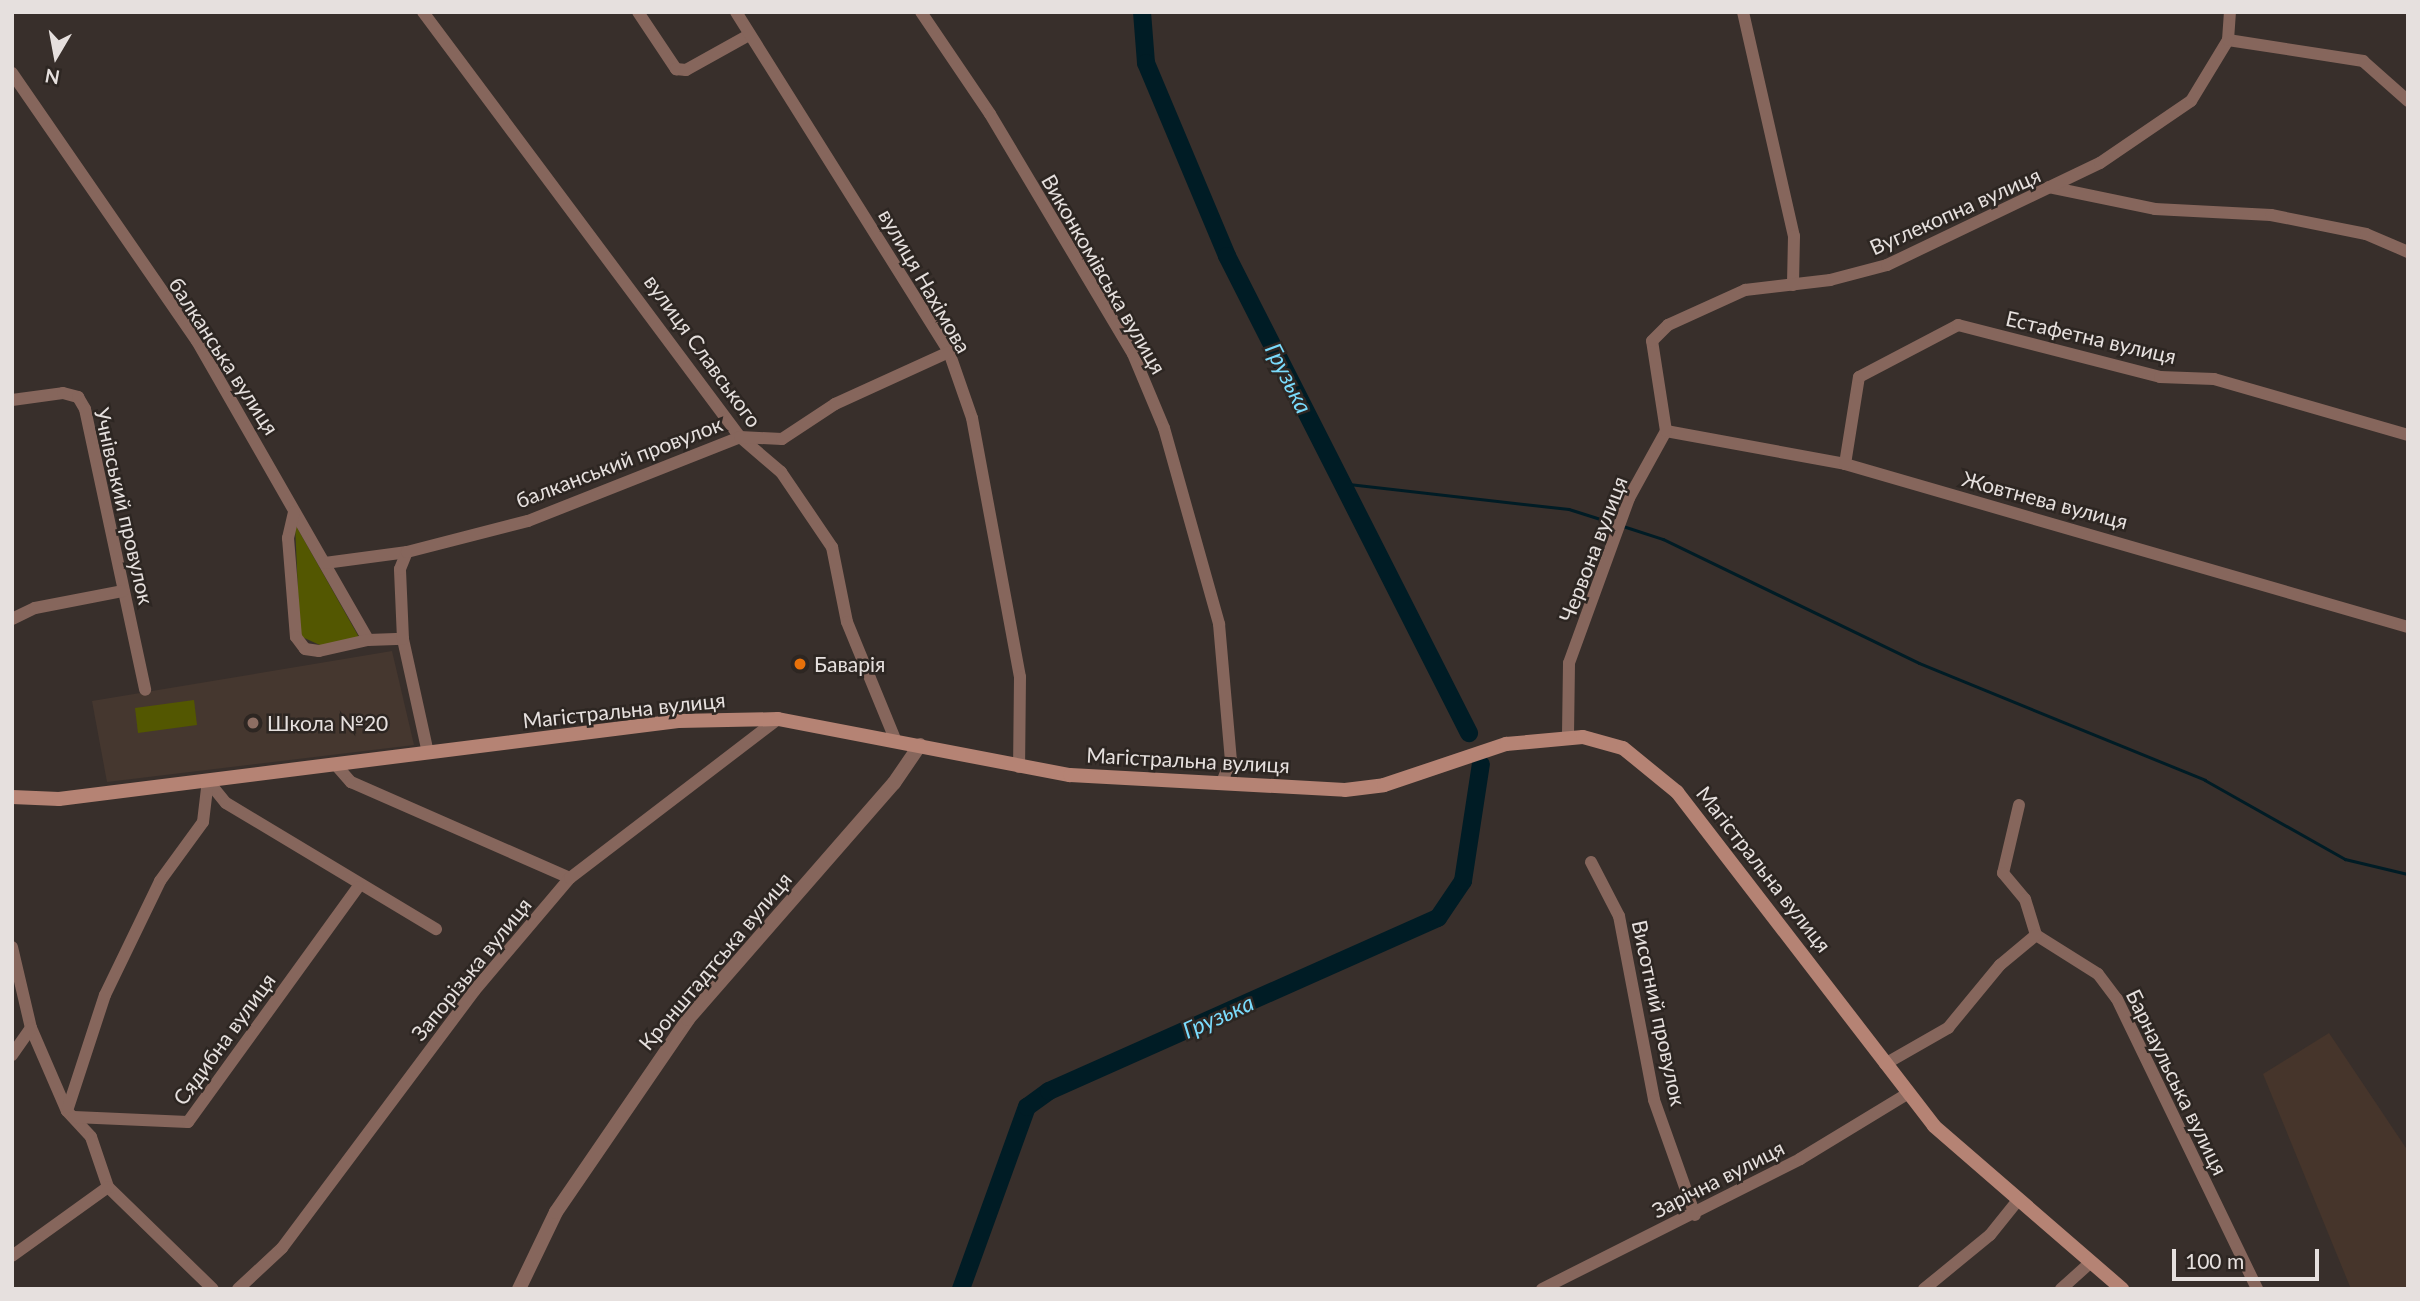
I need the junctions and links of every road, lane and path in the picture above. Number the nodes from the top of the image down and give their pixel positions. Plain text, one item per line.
1 (423, 12) edge
2 (638, 12) edge
3 (736, 12) edge
4 (921, 12) edge
5 (1743, 12) edge
6 (2230, 12) edge
7 (749, 35) junction
8 (2228, 40) junction
9 (12, 73) edge
10 (2408, 100) edge
11 (2049, 187) junction
12 (2408, 252) edge
13 (1793, 285) junction
14 (949, 352) junction
15 (12, 400) edge
16 (1666, 431) junction
17 (2408, 435) edge
18 (740, 437) junction
19 (1845, 464) junction
20 (294, 512) junction
21 (407, 552) junction
22 (325, 563) junction
23 (123, 591) junction
24 (12, 619) edge
25 (2408, 627) edge
26 (403, 639) junction
27 (368, 640) junction
28 (145, 690) dead end
29 (778, 719) junction
30 (1568, 735) junction
31 (895, 739) junction
32 (920, 745) junction
33 (428, 752) junction
34 (336, 765) junction
35 (1019, 767) junction
36 (901, 769) junction
37 (208, 780) junction
38 (1222, 782) junction
39 (12, 797) edge
40 (2019, 805) dead end
41 (1591, 862) dead end
42 (570, 878) junction
43 (358, 887) junction
44 (436, 929) dead end
45 (2036, 935) junction
46 (12, 947) edge
47 (32, 1028) junction
48 (12, 1055) edge
49 (1885, 1064) junction
50 (1907, 1094) junction
51 (70, 1114) junction
52 (108, 1187) junction
53 (2018, 1200) junction
54 (1695, 1215) junction
55 (12, 1256) edge
56 (2091, 1262) junction
57 (213, 1289) edge
58 (238, 1289) edge
59 (519, 1289) edge
60 (1542, 1289) edge
61 (1924, 1289) edge
62 (2061, 1289) edge
63 (2122, 1289) edge
64 (2257, 1289) edge

1 - 18 street, вулиця Славського
2 - 7 street
3 - 7 street, вулиця Нахімова
4 - 38 street, Виконкомівська вулиця
5 - 13 street
6 - 8 street
7 - 14 street, вулиця Нахімова
8 - 10 street
8 - 11 street
9 - 20 street, балканська вулиця
11 - 12 street, Вуглекопна вулиця
11 - 13 street, Вуглекопна вулиця
13 - 16 street, Вуглекопна вулиця
14 - 18 street, балканський провулок
14 - 35 street, вулиця Нахімова
15 - 23 street, Учнівський провулок
16 - 19 street, Жовтнева вулиця
16 - 30 street, Червона вулиця
17 - 19 street, Естафетна вулиця
18 - 21 street, балканський провулок
18 - 31 street, вулиця Славського
19 - 25 street, Жовтнева вулиця
20 - 22 street, балканська вулиця
20 - 27 street
21 - 22 street, балканський провулок
21 - 26 street
22 - 27 street, балканська вулиця
23 - 24 street
23 - 28 street, Учнівський провулок
26 - 27 street
26 - 33 street
29 - 31 main road, Магістральна вулиця
29 - 33 main road, Магістральна вулиця
29 - 42 street, Запорізька вулиця
30 - 38 main road, Магістральна вулиця
30 - 49 main road, Магістральна вулиця
31 - 32 main road, Магістральна вулиця
31 - 36 street
32 - 35 main road, Магістральна вулиця
32 - 36 street, Кронштадтська вулиця
33 - 34 main road, Магістральна вулиця
34 - 37 main road, Магістральна вулиця
34 - 42 street
35 - 38 main road, Магістральна вулиця
36 - 59 street, Кронштадтська вулиця
37 - 39 main road, Магістральна вулиця
37 - 43 street
37 - 51 street
40 - 45 street
41 - 54 street, Висотний провулок
42 - 58 street, Запорізька вулиця
43 - 44 street
43 - 51 street, Сядибна вулиця
45 - 49 street
45 - 64 street, Барнаульська вулиця
46 - 47 street
47 - 48 street
47 - 51 street
49 - 50 main road, Магістральна вулиця
50 - 53 main road, Магістральна вулиця
50 - 54 street, Зарічна вулиця
51 - 52 street
52 - 55 street
52 - 57 street
53 - 56 main road, Магістральна вулиця
53 - 61 street
54 - 60 street, Зарічна вулиця
56 - 62 street
56 - 63 main road, Магістральна вулиця

